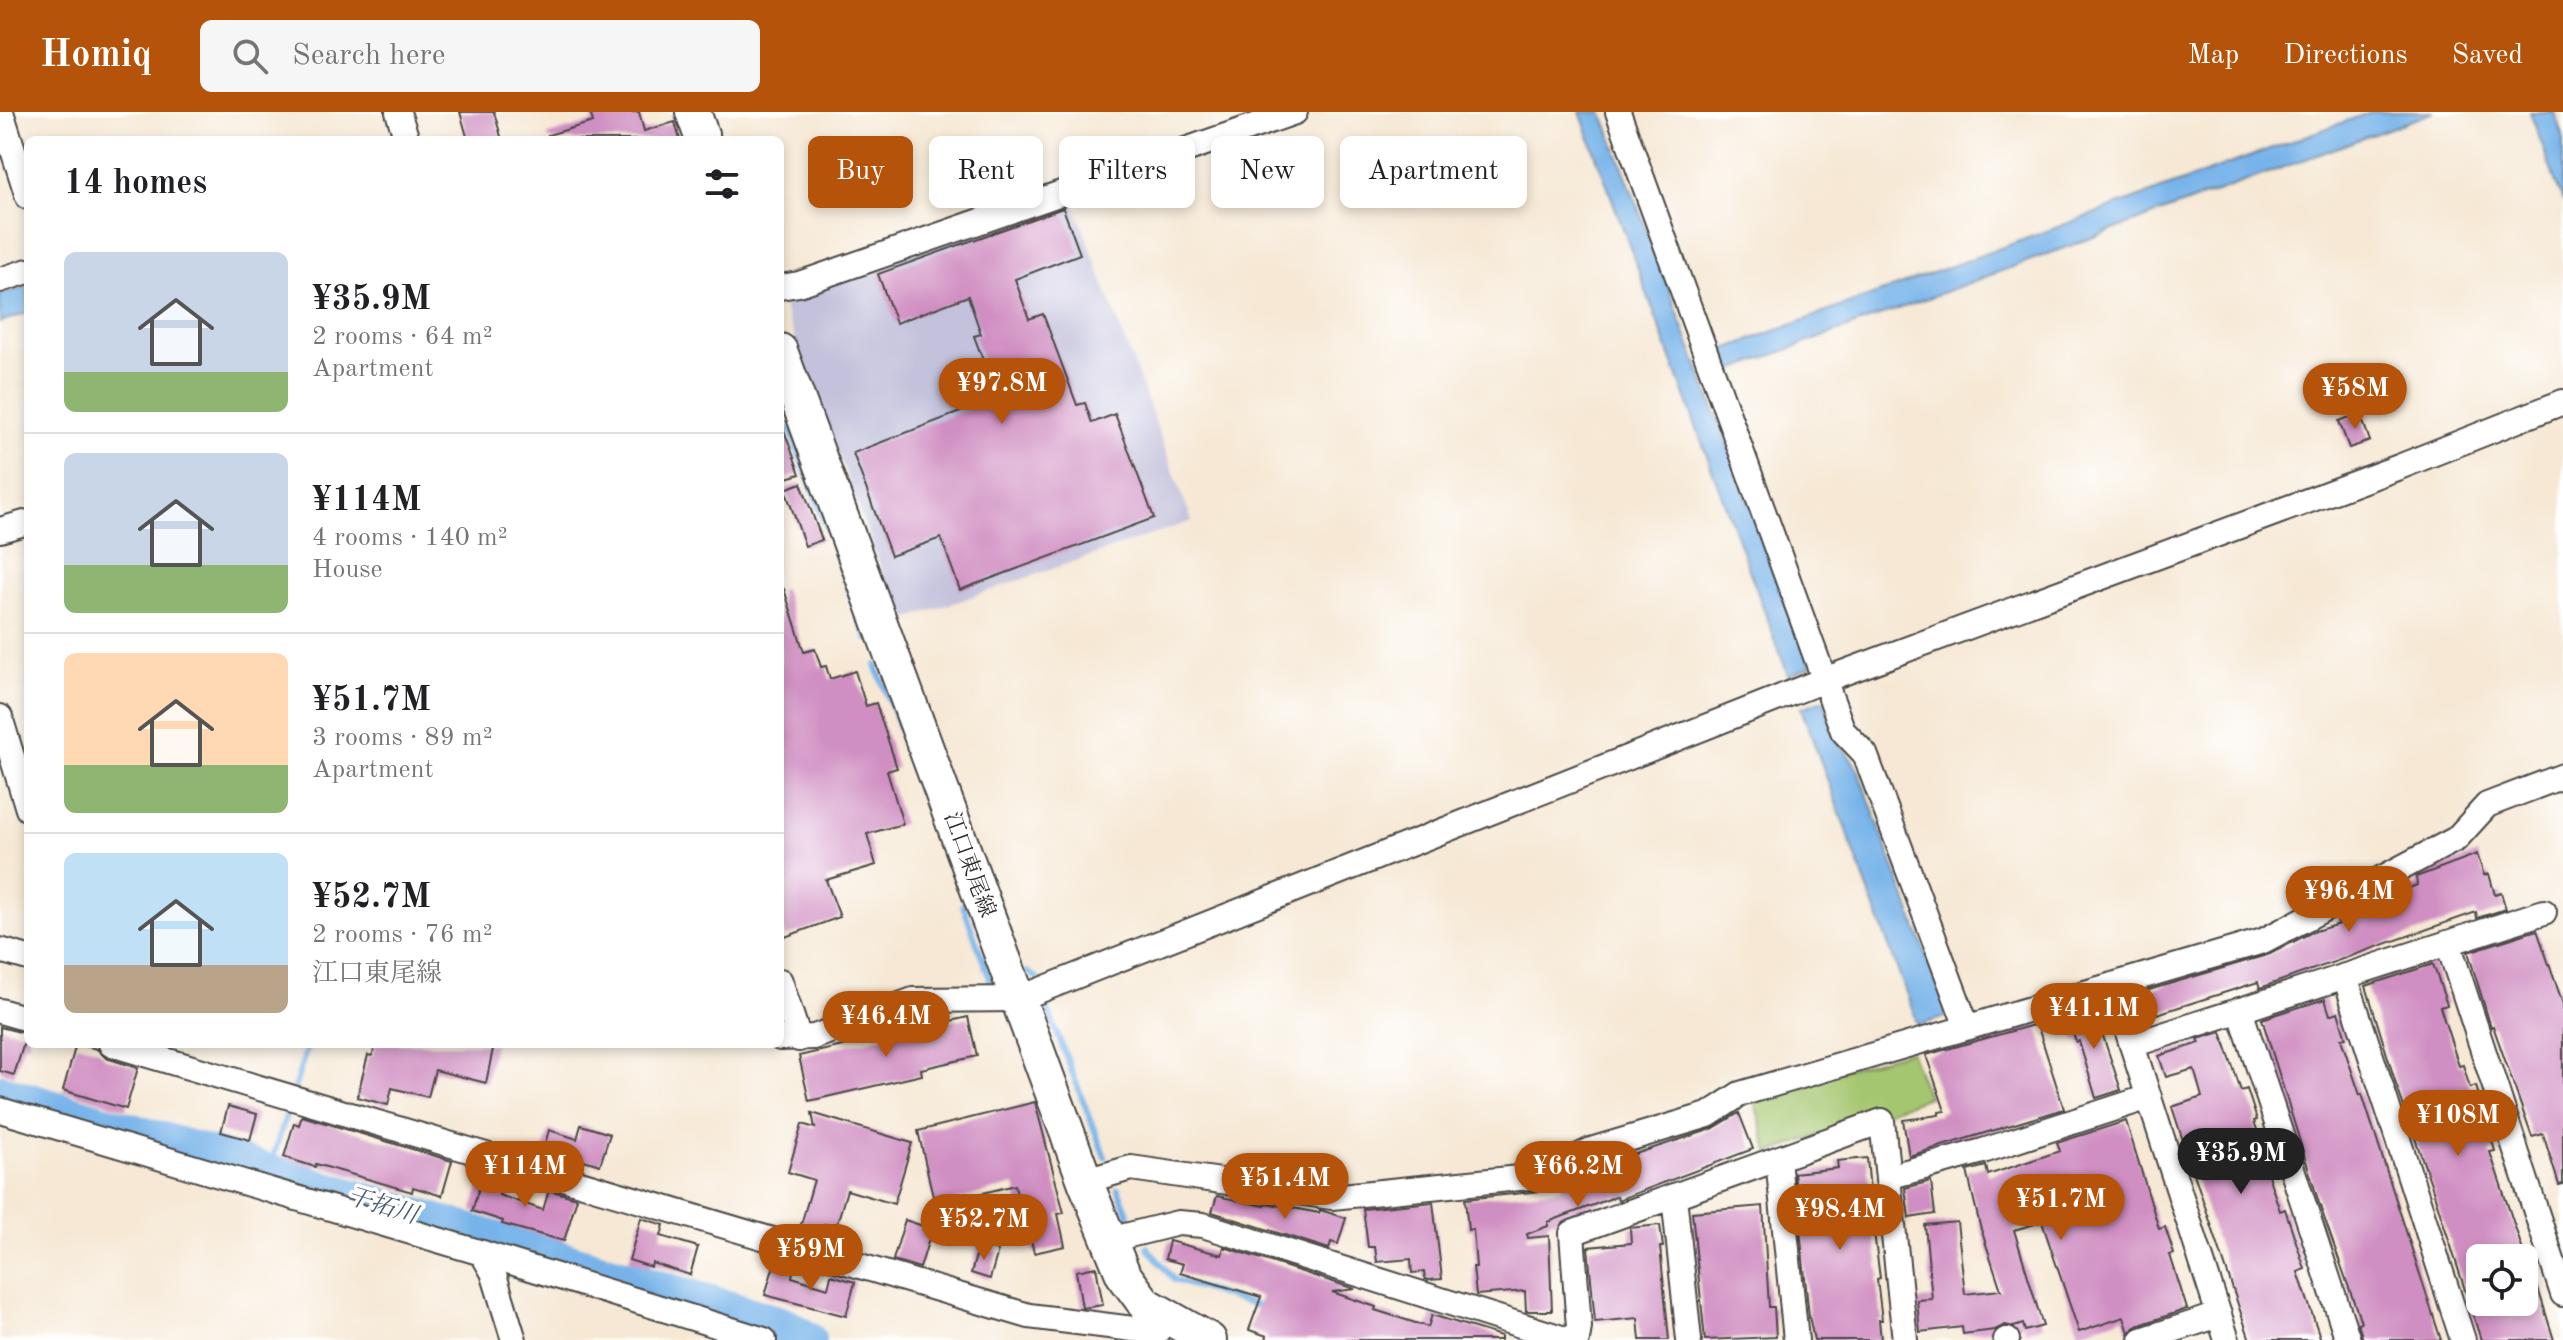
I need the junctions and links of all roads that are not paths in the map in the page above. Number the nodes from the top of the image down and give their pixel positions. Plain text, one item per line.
1 (1, 112) edge
2 (398, 112) edge
3 (693, 112) edge
4 (1295, 112) edge
5 (1618, 112) edge
6 (406, 136) edge
7 (702, 136) edge
8 (24, 184) edge
9 (24, 272) edge
10 (0, 280) edge
11 (784, 286) edge
12 (784, 362) edge
13 (2563, 402) edge
14 (24, 523) edge
15 (0, 530) edge
16 (1824, 680) junction
17 (0, 717) edge
18 (2563, 776) edge
19 (24, 796) edge
20 (2544, 912) dead end
21 (2448, 943) junction
22 (0, 950) edge
23 (24, 957) edge
24 (2345, 976) junction
25 (2113, 986) junction
26 (1018, 999) junction
27 (784, 1007) edge
28 (2240, 1010) junction
29 (0, 1011) edge
30 (24, 1018) edge
31 (1967, 1027) junction
32 (789, 1039) edge
33 (2132, 1045) junction
34 (124, 1048) edge
35 (2149, 1097) junction
36 (0, 1110) edge
37 (1778, 1159) junction
38 (1888, 1177) junction
39 (1085, 1181) junction
40 (1674, 1196) junction
41 (1109, 1240) junction
42 (482, 1253) junction
43 (2563, 1294) edge
44 (2219, 1315) junction
45 (1159, 1329) edge
46 (514, 1340) edge
47 (764, 1340) edge
48 (1209, 1340) edge
49 (1568, 1340) edge
50 (1577, 1340) edge
51 (1689, 1340) edge
52 (1796, 1340) edge
53 (1905, 1340) edge
54 (2142, 1340) edge
55 (2227, 1340) edge
56 (2348, 1340) edge
57 (2463, 1340) edge

1 - 8 street
2 - 6 street
3 - 7 main road
4 - 11 street
5 - 16 street
9 - 10 street
12 - 26 main road, 江口東尾線
13 - 16 street
14 - 15 street
16 - 26 street
16 - 31 street
17 - 19 street
18 - 25 street
20 - 21 street
21 - 24 street
21 - 43 street
22 - 23 street
24 - 28 street
24 - 57 street
25 - 31 street
25 - 33 street
26 - 32 street
26 - 39 main road, 江口東尾線
27 - 32 street
28 - 33 street
28 - 56 street
29 - 30 street
31 - 39 street
33 - 35 street
34 - 45 street
35 - 38 street
35 - 44 street
36 - 42 street
37 - 38 street
37 - 40 street
37 - 52 street
38 - 53 street
39 - 41 main road, 江口東尾線
40 - 50 street
40 - 51 street
41 - 45 main road, 江口東尾線
41 - 49 street
42 - 46 street
42 - 47 street
44 - 54 street
44 - 55 street
45 - 48 main road, 江口東尾線

